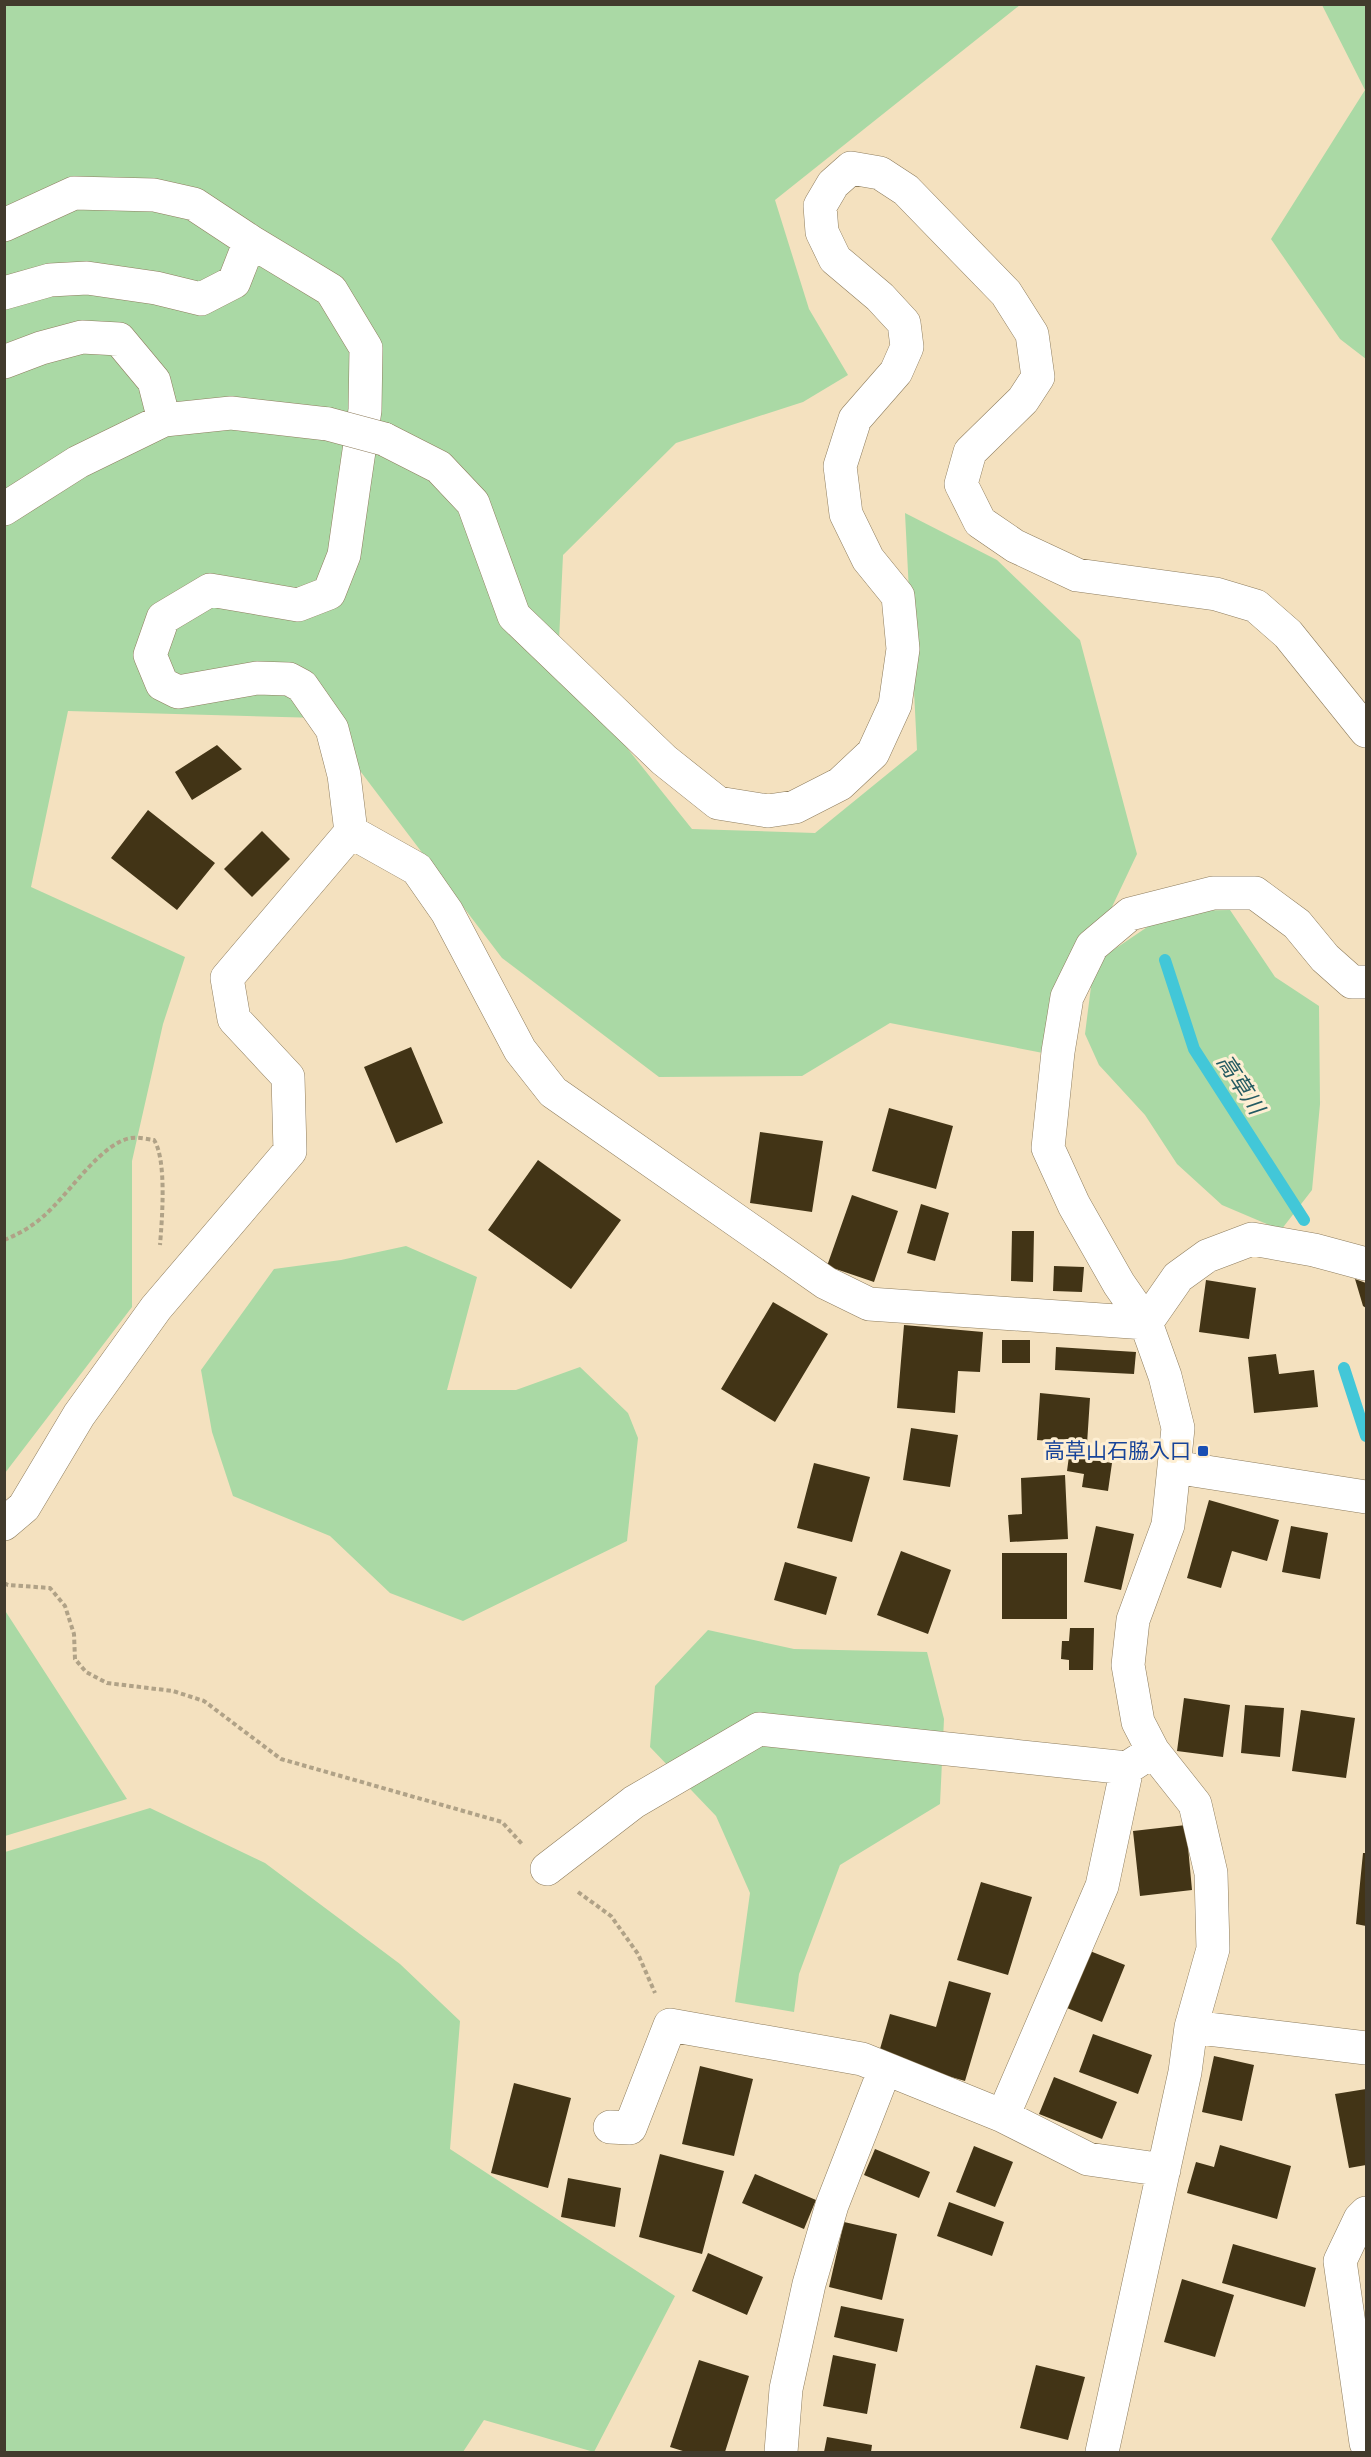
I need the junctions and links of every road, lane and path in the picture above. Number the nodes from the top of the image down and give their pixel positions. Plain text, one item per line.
1 (4, 225) edge
2 (250, 241) junction
3 (4, 293) edge
4 (4, 362) edge
5 (164, 420) junction
6 (4, 509) edge
7 (1366, 731) edge
8 (351, 832) junction
9 (1366, 982) edge
10 (4, 1240) edge
11 (1366, 1264) edge
12 (156, 1308) junction
13 (1146, 1323) junction
14 (1174, 1467) junction
15 (1366, 1497) edge
16 (4, 1524) edge
17 (4, 1583) edge
18 (1140, 1760) junction
19 (547, 1869) junction
20 (670, 2025) junction
21 (1191, 2027) junction
22 (1366, 2048) edge
23 (885, 2068) junction
24 (1003, 2116) junction
25 (610, 2127) dead end
26 (1164, 2170) junction
27 (1366, 2213) edge
28 (1366, 2443) edge
29 (781, 2452) edge
30 (1102, 2452) edge

1 - 2 street
2 - 3 street
2 - 8 street
4 - 5 street
5 - 6 street
5 - 7 street, bridge
8 - 12 street
8 - 13 street
9 - 13 street
10 - 12 path
11 - 13 street
12 - 16 street
13 - 14 street
14 - 15 street
14 - 18 street
17 - 19 path
18 - 19 street
18 - 21 street
18 - 24 street
19 - 20 path
20 - 23 street
20 - 25 street
21 - 22 street
21 - 26 street
23 - 24 street
23 - 29 street
24 - 26 street
26 - 30 street
27 - 28 street

